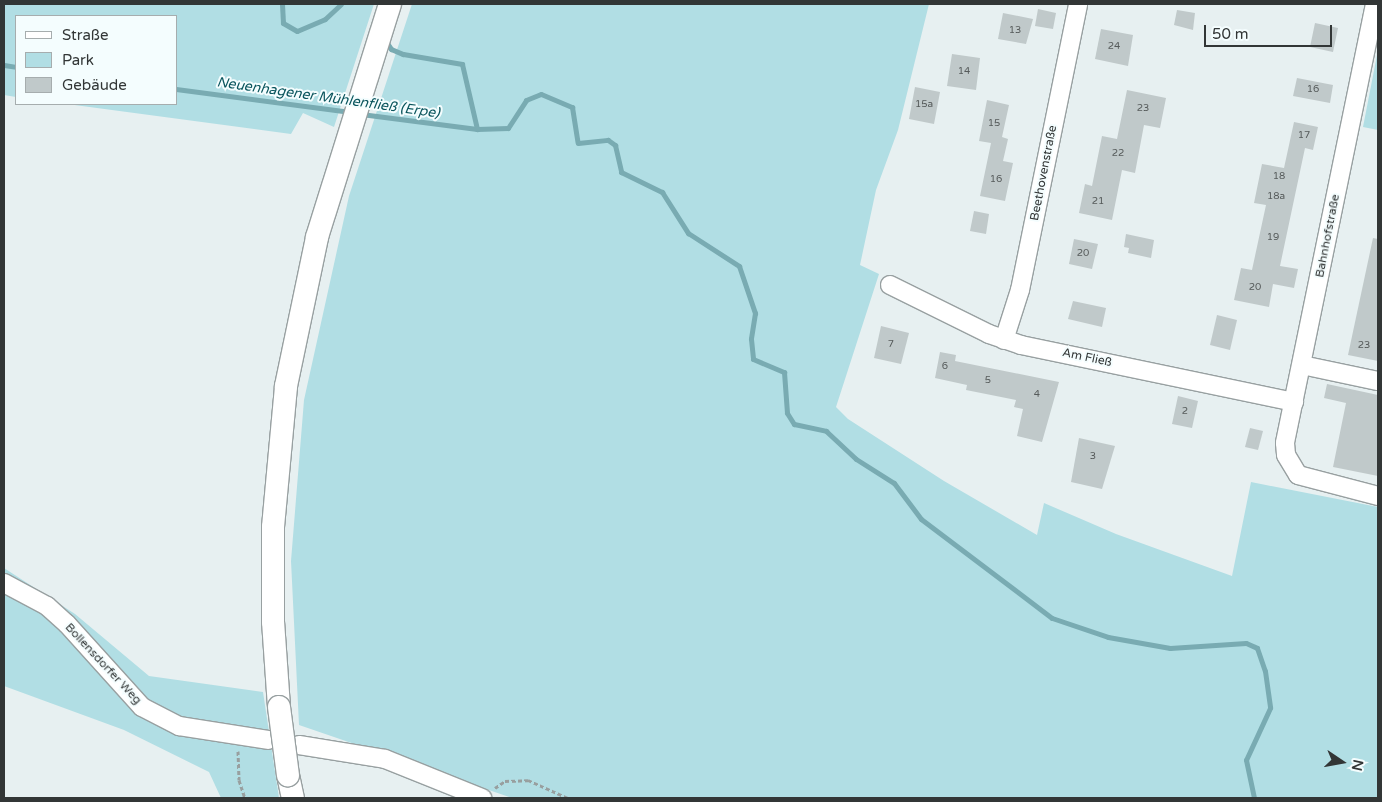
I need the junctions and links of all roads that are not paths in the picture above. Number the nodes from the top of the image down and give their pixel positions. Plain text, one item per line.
1 (390, 4) edge
2 (1078, 4) edge
3 (1375, 4) edge
4 (890, 285) dead end
5 (1004, 340) junction
6 (1302, 365) junction
7 (1378, 381) edge
8 (1294, 402) junction
9 (1378, 496) edge
10 (4, 583) edge
11 (268, 740) dead end
12 (299, 745) dead end
13 (486, 795) edge
14 (293, 798) edge

1 - 14 main road, bridge
2 - 5 street, Beethovenstraße
3 - 6 street, Bahnhofstraße
4 - 5 street, Am Fließ
5 - 8 street, Am Fließ
6 - 7 street
6 - 8 street, Bahnhofstraße
8 - 9 street, Bahnhofstraße
10 - 11 street, Bollensdorfer Weg
12 - 13 street

